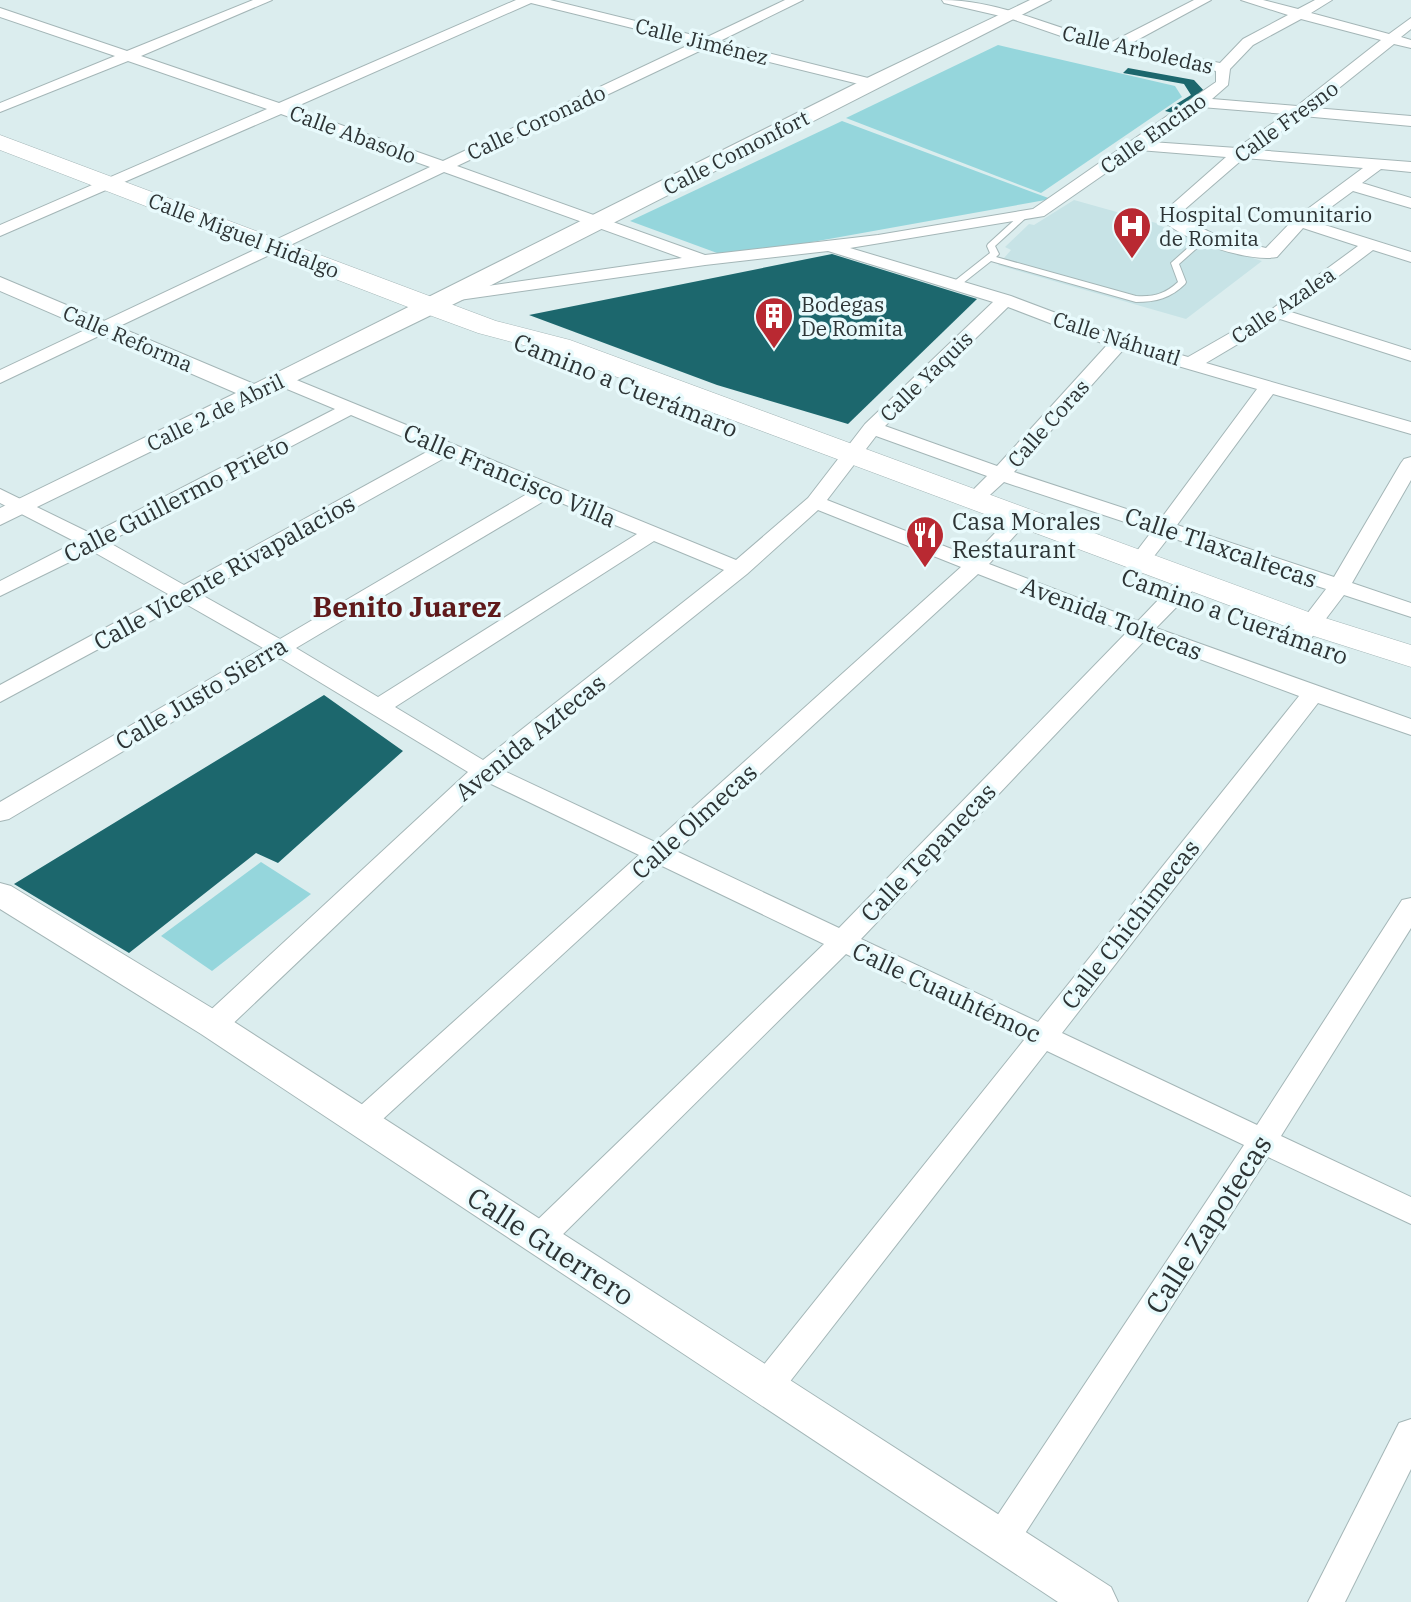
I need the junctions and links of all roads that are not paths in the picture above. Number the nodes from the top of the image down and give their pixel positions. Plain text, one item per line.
1 (16, 0) edge
2 (265, 0) edge
3 (527, 0) edge
4 (534, 0) edge
5 (796, 0) edge
6 (949, 0) edge
7 (1043, 0) edge
8 (1204, 0) edge
9 (1248, 0) edge
10 (1325, 0) edge
11 (0, 6) edge
12 (0, 12) edge
13 (1013, 15) junction
14 (1300, 15) junction
15 (1411, 22) edge
16 (1389, 38) junction
17 (705, 42) junction
18 (1411, 44) edge
19 (1113, 47) junction
20 (130, 56) junction
21 (1223, 68) junction
22 (871, 83) junction
23 (1198, 102) junction
24 (0, 108) edge
25 (282, 109) junction
26 (1301, 112) junction
27 (1411, 121) edge
28 (0, 142) edge
29 (1136, 145) junction
30 (1238, 155) junction
31 (1411, 162) edge
32 (1384, 165) junction
33 (443, 166) junction
34 (1411, 167) edge
35 (110, 183) junction
36 (1351, 185) junction
37 (1411, 203) edge
38 (1032, 214) junction
39 (600, 222) junction
40 (1300, 222) junction
41 (0, 231) edge
42 (878, 240) junction
43 (1371, 244) junction
44 (824, 246) junction
45 (276, 247) junction
46 (1193, 248) dead end
47 (1411, 257) edge
48 (990, 258) junction
49 (870, 259) junction
50 (705, 260) junction
51 (0, 283) edge
52 (955, 285) junction
53 (1005, 300) junction
54 (441, 301) junction
55 (1278, 313) junction
56 (487, 327) joint
57 (107, 328) junction
58 (1119, 343) junction
59 (1411, 356) edge
60 (1192, 363) junction
61 (0, 377) edge
62 (282, 380) junction
63 (1269, 386) junction
64 (255, 393) junction
65 (351, 408) junction
66 (872, 428) junction
67 (1411, 429) edge
68 (448, 448) junction
69 (846, 462) junction
70 (1411, 463) edge
71 (1001, 474) junction
72 (548, 490) junction
73 (0, 495) edge
74 (973, 500) junction
75 (816, 502) junction
76 (24, 506) junction
77 (0, 518) edge
78 (1014, 524) junction
79 (1166, 528) junction
80 (651, 534) junction
81 (92, 542) junction
82 (1141, 560) junction
83 (975, 566) junction
84 (739, 569) junction
85 (1182, 587) junction
86 (1339, 587) junction
87 (0, 590) edge
88 (184, 594) junction
89 (1411, 610) edge
90 (1141, 629) junction
91 (1304, 632) junction
92 (278, 647) junction
93 (1411, 656) edge
94 (1411, 677) edge
95 (1313, 694) junction
96 (0, 695) edge
97 (378, 707) junction
98 (1411, 727) edge
99 (484, 771) junction
100 (0, 813) edge
101 (657, 855) junction
102 (1, 896) edge
103 (1411, 906) edge
104 (841, 943) junction
105 (213, 1025) junction
106 (1042, 1036) junction
107 (361, 1122) junction
108 (1263, 1140) junction
109 (1411, 1211) edge
110 (539, 1238) junction
111 (766, 1387) junction
112 (1411, 1434) edge
113 (1001, 1541) junction
114 (1096, 1602) edge
115 (1326, 1602) edge

1 - 11 street
2 - 20 street
3 - 25 street
4 - 17 street, Calle Jiménez
5 - 17 street, Calle Coronado
6 - 13 street, Calle Arboledas
7 - 13 street, Calle Comonfort
8 - 19 street
9 - 14 street
10 - 14 street, Calle Encino
12 - 20 street, Calle Abasolo
13 - 19 street, Calle Arboledas
13 - 22 street, Calle Comonfort
14 - 16 street
14 - 21 street, Calle Encino
15 - 16 street, Calle Fresno
16 - 18 street
16 - 26 street, Calle Fresno
17 - 22 street, Calle Jiménez
17 - 33 street, Calle Coronado
19 - 21 street, Calle Arboledas
20 - 24 street
20 - 25 street, Calle Abasolo
21 - 23 street, Calle Encino
22 - 39 street, Calle Comonfort
23 - 26 street
23 - 29 street, Calle Encino
25 - 33 street, Calle Abasolo
25 - 35 street
26 - 27 street
26 - 30 street, Calle Fresno
28 - 35 main road, Calle Miguel Hidalgo
29 - 30 street
29 - 38 street, Calle Encino
30 - 32 street
30 - 40 street, Calle Fresno
31 - 32 street
32 - 34 street
32 - 36 street
33 - 39 street, Calle Abasolo
33 - 45 street, Calle Coronado
35 - 41 street
35 - 45 main road, Calle Miguel Hidalgo
36 - 37 street
36 - 40 street
38 - 42 street
38 - 48 lane, Calle Encino
39 - 50 street, Calle Abasolo
39 - 54 street, Calle Comonfort
40 - 43 street
42 - 44 street
42 - 49 street
43 - 47 street
43 - 55 street, Calle Azalea
44 - 49 street, Calle Náhuatl
44 - 50 street
45 - 54 main road, Calle Miguel Hidalgo
45 - 57 street, Calle Coronado
46 - 48 lane
48 - 52 lane, Calle Encino
49 - 52 street, Calle Náhuatl
50 - 54 street
51 - 57 street, Calle Reforma
52 - 53 street, Calle Náhuatl
53 - 58 street, Calle Náhuatl
53 - 66 street, Calle Yaquis
54 - 56 main road, Calle Miguel Hidalgo
54 - 62 street, Calle 2 de Abril
55 - 59 street
55 - 60 street, Calle Azalea
56 - 69 main road, Camino a Cuerámaro
57 - 61 street, Calle Coronado
57 - 64 street, Calle Reforma
58 - 60 street, Calle Náhuatl
58 - 71 street, Calle Coras
60 - 63 street, Calle Náhuatl
62 - 64 street, Calle 2 de Abril
62 - 65 street, Calle Francisco Villa
63 - 67 street, Calle Náhuatl
63 - 79 street
64 - 76 street, Calle 2 de Abril
65 - 68 street, Calle Francisco Villa
65 - 81 street, Calle Guillermo Prieto
66 - 69 street, Calle Yaquis
66 - 71 street, Calle Tlaxcaltecas
68 - 72 street, Calle Francisco Villa
68 - 88 street, Calle Vicente Rivapalacios
69 - 74 main road, Camino a Cuerámaro
69 - 75 street, Avenida Aztecas
69 - 78 main road, Camino a Cuerámaro
70 - 86 street
71 - 74 street, Calle Coras
71 - 79 street, Calle Tlaxcaltecas
72 - 80 street, Calle Francisco Villa
72 - 92 street, Calle Justo Sierra
73 - 76 street, Calle Cuauhtémoc
74 - 78 main road, Camino a Cuerámaro
75 - 83 street, Avenida Toltecas
75 - 84 street, Avenida Aztecas
76 - 77 street, Calle 2 de Abril
76 - 81 street, Calle Cuauhtémoc
78 - 82 main road, Camino a Cuerámaro
78 - 83 street, Calle Olmecas
78 - 85 main road, Camino a Cuerámaro
79 - 82 street
79 - 86 street, Calle Tlaxcaltecas
80 - 84 street, Calle Francisco Villa
80 - 97 street
81 - 87 street, Calle Guillermo Prieto
81 - 88 street, Calle Cuauhtémoc
82 - 85 main road, Camino a Cuerámaro
83 - 90 street, Avenida Toltecas
83 - 101 street, Calle Olmecas
84 - 99 street, Avenida Aztecas
85 - 90 street, Calle Tepanecas
85 - 91 main road, Camino a Cuerámaro
86 - 89 street, Calle Tlaxcaltecas
86 - 91 street
88 - 92 street, Calle Cuauhtémoc
88 - 96 street, Calle Vicente Rivapalacios
90 - 95 street, Avenida Toltecas
90 - 104 street, Calle Tepanecas
91 - 93 main road, Camino a Cuerámaro
91 - 94 main road, Camino a Cuerámaro
92 - 97 street, Calle Cuauhtémoc
92 - 100 street, Calle Justo Sierra
95 - 98 street, Avenida Toltecas
95 - 106 street, Calle Chichimecas
97 - 99 street, Calle Cuauhtémoc
99 - 101 street, Calle Cuauhtémoc
99 - 105 street, Avenida Aztecas
101 - 104 street, Calle Cuauhtémoc
101 - 107 street, Calle Olmecas
102 - 105 street, Calle Guerrero
103 - 108 street, Calle Zapotecas
104 - 106 street, Calle Cuauhtémoc
104 - 110 street, Calle Tepanecas
105 - 107 street, Calle Guerrero
106 - 108 street, Calle Cuauhtémoc
106 - 111 street, Calle Chichimecas
107 - 110 street, Calle Guerrero
108 - 109 street, Calle Cuauhtémoc
108 - 113 street, Calle Zapotecas
110 - 111 street, Calle Guerrero
111 - 113 street, Calle Guerrero
112 - 115 street
113 - 114 street, Calle Guerrero

